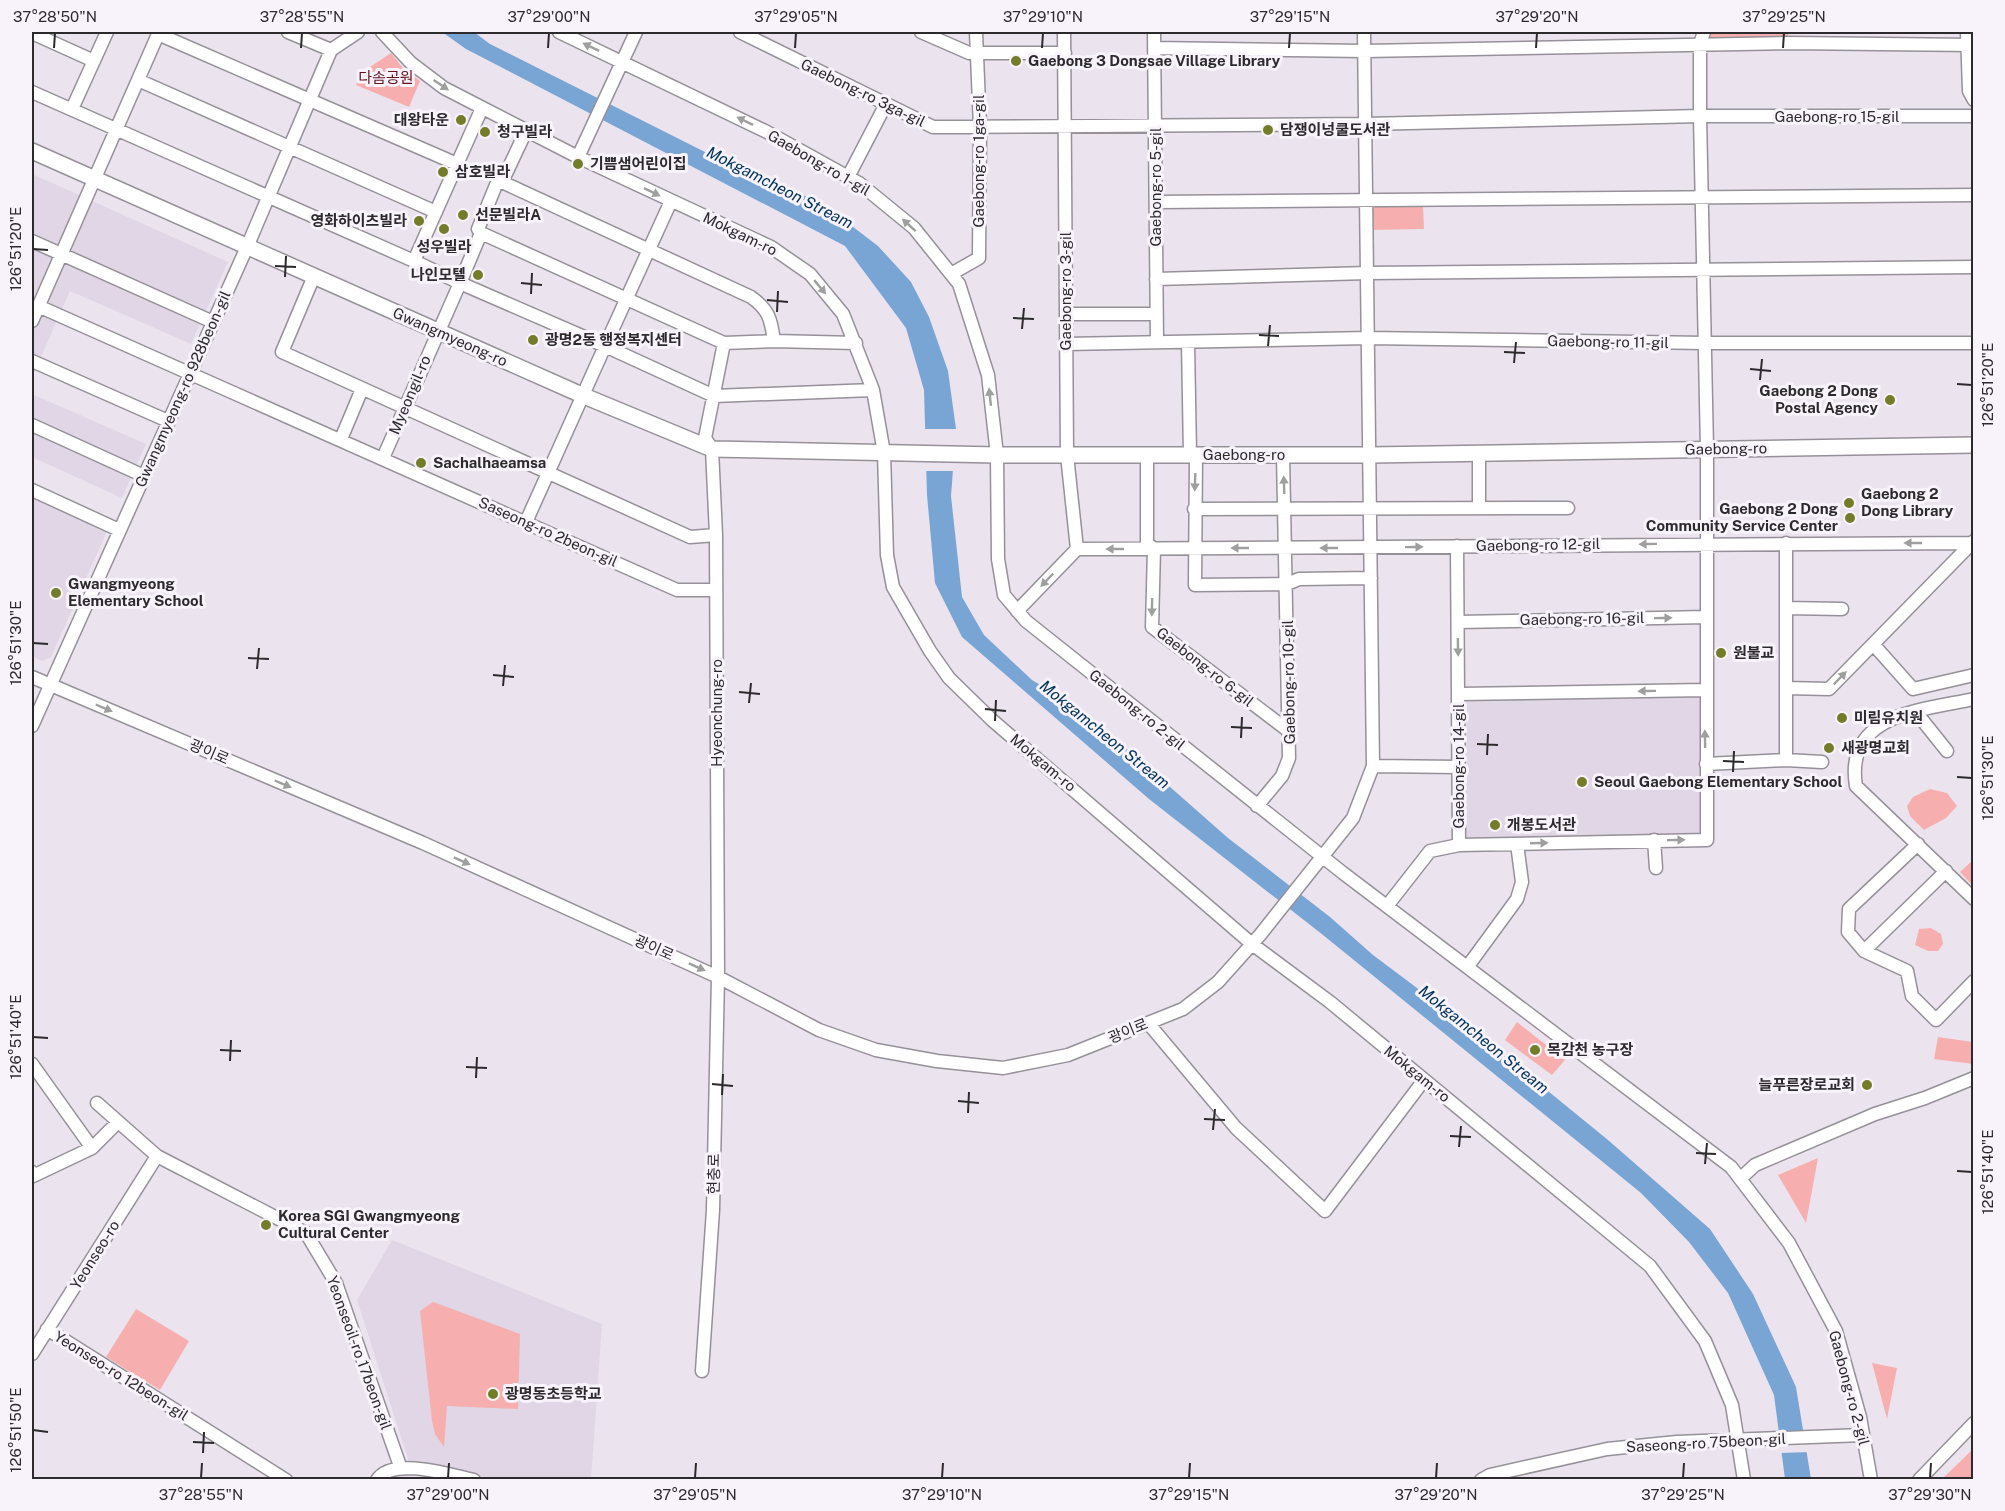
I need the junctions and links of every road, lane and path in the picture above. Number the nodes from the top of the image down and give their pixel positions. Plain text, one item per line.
1 (107, 32) edge
2 (288, 32) edge
3 (358, 32) edge
4 (382, 32) edge
5 (559, 32) edge
6 (636, 32) edge
7 (740, 32) edge
8 (921, 32) edge
9 (976, 32) edge
10 (1064, 32) edge
11 (1154, 32) edge
12 (1364, 32) edge
13 (1704, 32) edge
14 (1967, 32) edge
15 (32, 33) edge
16 (158, 33) edge
17 (1700, 44) junction
18 (1970, 45) edge
19 (1154, 48) junction
20 (331, 50) junction
21 (1365, 51) junction
22 (976, 53) junction
23 (1065, 53) junction
24 (94, 61) junction
25 (620, 66) junction
26 (138, 80) junction
27 (32, 92) edge
28 (1974, 100) edge
29 (310, 101) junction
30 (886, 104) junction
31 (482, 108) junction
32 (72, 109) junction
33 (1700, 116) junction
34 (1974, 116) edge
35 (1366, 124) junction
36 (1156, 126) junction
37 (980, 127) junction
38 (1065, 127) junction
39 (116, 129) junction
40 (526, 131) junction
41 (289, 148) junction
42 (32, 152) edge
43 (580, 152) junction
44 (457, 164) junction
45 (848, 177) junction
46 (94, 179) junction
47 (502, 182) junction
48 (1974, 195) edge
49 (1702, 197) junction
50 (268, 198) junction
51 (671, 201) junction
52 (1367, 201) junction
53 (1156, 202) junction
54 (436, 212) junction
55 (481, 233) junction
56 (32, 242) edge
57 (247, 247) junction
58 (649, 250) junction
59 (61, 254) junction
60 (414, 261) junction
61 (1974, 267) edge
62 (1703, 272) junction
63 (1368, 273) junction
64 (951, 274) junction
65 (314, 276) junction
66 (1156, 279) junction
67 (460, 282) junction
68 (627, 298) junction
69 (38, 306) junction
70 (1067, 314) junction
71 (1156, 314) junction
72 (32, 321) edge
73 (213, 322) junction
74 (438, 331) junction
75 (1368, 338) junction
76 (774, 340) junction
77 (1157, 342) junction
78 (1188, 342) junction
79 (724, 343) junction
80 (856, 343) junction
81 (1974, 343) edge
82 (1066, 344) junction
83 (1704, 344) junction
84 (605, 346) junction
85 (32, 361) edge
86 (190, 373) junction
87 (362, 389) junction
88 (873, 390) junction
89 (584, 396) junction
90 (714, 396) junction
91 (404, 408) junction
92 (168, 421) junction
93 (32, 425) edge
94 (340, 439) junction
95 (1974, 445) edge
96 (712, 449) junction
97 (1707, 449) junction
98 (889, 453) junction
99 (1479, 453) junction
100 (994, 455) junction
101 (1067, 455) junction
102 (1147, 455) junction
103 (1193, 455) junction
104 (1283, 455) junction
105 (1371, 455) junction
106 (383, 458) junction
107 (549, 473) junction
108 (144, 476) junction
109 (32, 490) edge
110 (1479, 508) junction
111 (1568, 508) dead end
112 (1194, 509) junction
113 (1285, 509) junction
114 (1371, 509) junction
115 (526, 522) junction
116 (119, 530) junction
117 (716, 535) junction
118 (1972, 542) edge
119 (1706, 543) junction
120 (1786, 543) junction
121 (1457, 546) junction
122 (1371, 547) junction
123 (1195, 548) junction
124 (1286, 548) junction
125 (1077, 549) junction
126 (1154, 549) junction
127 (1371, 578) junction
128 (1287, 584) junction
129 (716, 590) junction
130 (1786, 608) junction
131 (1842, 609) dead end
132 (1017, 611) junction
133 (1706, 617) junction
134 (1458, 622) junction
135 (1873, 644) junction
136 (1974, 675) edge
137 (32, 677) edge
138 (50, 685) junction
139 (1786, 688) junction
140 (1705, 690) junction
141 (1459, 694) junction
142 (1974, 699) edge
143 (1914, 711) junction
144 (32, 726) edge
145 (1290, 732) junction
146 (1947, 751) dead end
147 (1786, 760) junction
148 (1822, 762) dead end
149 (1706, 764) junction
150 (1372, 766) junction
151 (1459, 767) junction
152 (1257, 806) junction
153 (1654, 840) junction
154 (1517, 844) junction
155 (1918, 844) junction
156 (1459, 845) junction
157 (1321, 859) junction
158 (1656, 868) dead end
159 (1946, 871) junction
160 (1974, 899) edge
161 (1388, 906) junction
162 (1256, 940) junction
163 (1864, 951) junction
164 (1468, 966) junction
165 (718, 977) junction
166 (1974, 981) edge
167 (1148, 1023) junction
168 (32, 1064) edge
169 (1974, 1078) edge
170 (1424, 1080) junction
171 (97, 1103) dead end
172 (118, 1122) junction
173 (92, 1148) junction
174 (157, 1156) junction
175 (32, 1172) edge
176 (1741, 1178) junction
177 (47, 1329) junction
178 (32, 1354) edge
179 (702, 1371) dead end
180 (1974, 1423) edge
181 (1863, 1435) junction
182 (1744, 1440) junction
183 (400, 1466) junction
184 (286, 1479) edge
185 (377, 1479) edge
186 (474, 1479) edge
187 (1481, 1479) edge
188 (1744, 1479) edge
189 (1871, 1479) edge
190 (1919, 1479) edge

1 - 24 street
2 - 20 street
3 - 20 street
4 -> 31 street, Mokgam-ro
25 -> 5 street, Gaebong-ro 1-gil
6 - 25 street
7 - 30 street, Gaebong-ro 3ga-gil
8 - 22 street
9 - 22 street, Gaebong-ro 1ga-gil
10 - 23 street, Gaebong-ro 3-gil
11 - 19 street, Gaebong-ro 5-gil
12 - 21 street
13 - 17 street
14 - 18 street
15 - 24 street
16 - 26 street
16 - 29 street
17 - 18 street
17 - 21 street
17 - 33 street
18 - 28 street
19 - 21 street
19 - 36 street, Gaebong-ro 5-gil
20 - 29 street, Gwangmyeong-ro 928beon-gil
21 - 35 street
22 - 23 street
22 - 37 street, Gaebong-ro 1ga-gil
23 - 38 street, Gaebong-ro 3-gil
24 - 32 street
25 - 43 street
45 -> 25 street, Gaebong-ro 1-gil
26 - 39 street
26 - 41 street
27 - 32 street
29 - 41 street, Gwangmyeong-ro 928beon-gil
29 - 44 street
30 - 37 street, Gaebong-ro 3ga-gil
30 - 45 street
31 - 40 street, Mokgam-ro
31 - 44 street
32 - 39 street
33 - 34 street, Gaebong-ro 15-gil
33 - 35 street
33 - 49 street
35 - 36 street
35 - 52 street
36 - 38 street
36 - 53 street, Gaebong-ro 5-gil
37 - 38 street, Gaebong-ro 3ga-gil
37 - 64 street, Gaebong-ro 1ga-gil
38 - 70 street, Gaebong-ro 3-gil
39 - 46 street
39 - 50 street
40 - 43 street, Mokgam-ro
40 - 47 street, Myeongil-ro
41 - 50 street, Gwangmyeong-ro 928beon-gil
41 - 54 street
42 - 46 main road, Gwangmyeong-ro
43 -> 51 street, Mokgam-ro
44 - 54 street
64 -> 45 street, Gaebong-ro 1-gil
46 - 57 main road, Gwangmyeong-ro
46 - 59 street
47 - 55 street, Myeongil-ro
47 - 58 street
48 - 49 street
49 - 52 street
49 - 62 street
50 - 57 street, Gwangmyeong-ro 928beon-gil
50 - 60 street
51 - 58 street
51 -> 80 street, Mokgam-ro
52 - 53 street
52 - 63 street
53 - 66 street, Gaebong-ro 5-gil
54 - 60 street
55 - 67 street, Myeongil-ro
55 - 68 street
56 - 59 street
57 - 65 main road, Gwangmyeong-ro
57 - 73 street, Gwangmyeong-ro 928beon-gil
58 - 68 street
58 - 76 street
59 - 69 street
59 - 73 street
60 - 67 street
61 - 62 street
62 - 63 street
62 - 83 street
63 - 66 street
63 - 75 street
100 -> 64 street, Gaebong-ro 1-gil
65 - 74 main road, Gwangmyeong-ro
65 - 87 street
66 - 71 street, Gaebong-ro 5-gil
67 - 74 street, Myeongil-ro
67 - 84 street
68 - 79 street
68 - 84 street
69 - 72 street
69 - 86 street, Saseong-ro 2beon-gil
70 - 71 street
70 - 82 street, Gaebong-ro 3-gil
71 - 77 street, Gaebong-ro 5-gil
73 - 86 street, Gwangmyeong-ro 928beon-gil
74 - 89 main road, Gwangmyeong-ro
74 - 91 street, Myeongil-ro
75 - 78 street, Gaebong-ro 11-gil
75 - 83 street, Gaebong-ro 11-gil
75 - 105 street
76 - 79 street
76 - 80 street
77 - 78 street, Gaebong-ro 11-gil
77 - 82 street, Gaebong-ro 11-gil
78 - 103 street, Gaebong-ro
79 - 90 street, Hyeonchung-ro
80 - 88 street, Mokgam-ro
81 - 83 street
82 - 101 street, Gaebong-ro 3-gil
83 - 97 street
84 - 89 street
84 - 90 street
85 - 92 street
86 - 92 street, Gwangmyeong-ro 928beon-gil
86 - 94 street, Saseong-ro 2beon-gil
87 - 91 street
87 - 94 street
88 - 90 street
88 - 98 street, Mokgam-ro
89 - 96 main road, Gwangmyeong-ro
89 - 107 street
90 - 96 street, Hyeonchung-ro
91 - 106 street, Myeongil-ro
91 - 107 street
92 - 108 street, Gwangmyeong-ro 928beon-gil
93 - 108 street
94 - 106 street, Saseong-ro 2beon-gil
95 - 97 main road, Gaebong-ro
96 - 98 main road, Gwangmyeong-ro
96 - 117 street, Hyeonchung-ro
97 - 99 main road, Gaebong-ro
97 - 119 street
98 - 100 main road, Gaebong-ro
98 - 162 street, Mokgam-ro
99 - 105 main road, Gaebong-ro
99 - 110 street
100 - 101 main road, Gaebong-ro
100 - 132 street, Gaebong-ro 2-gil
101 - 102 main road, Gaebong-ro
101 - 125 street
102 - 103 main road, Gaebong-ro
102 - 126 street, Gaebong-ro 6-gil
103 - 104 main road, Gaebong-ro
103 -> 112 street
104 - 105 main road, Gaebong-ro
113 -> 104 street, Gaebong-ro 10-gil
105 - 114 street
106 - 115 street, Saseong-ro 2beon-gil
107 - 115 street
107 - 117 street
108 - 116 street, Gwangmyeong-ro 928beon-gil
109 - 116 street
110 - 111 street
110 - 114 street
112 - 113 street
112 - 123 street
113 - 114 street
113 - 124 street, Gaebong-ro 10-gil
114 - 122 street
115 - 129 street, Saseong-ro 2beon-gil
116 - 138 street, Gwangmyeong-ro 928beon-gil
117 - 129 street, Hyeonchung-ro
118 -> 120 street, Gaebong-ro 12-gil
118 - 135 street
119 - 120 street, Gaebong-ro 12-gil
119 -> 121 street, Gaebong-ro 12-gil
119 - 133 street
120 - 130 street
122 -> 121 street, Gaebong-ro 12-gil
121 - 134 street, Gaebong-ro 14-gil
122 -> 124 street
122 - 127 street
124 -> 123 street
123 - 126 street
123 - 128 street
124 - 128 street, Gaebong-ro 10-gil
126 -> 125 street
125 -> 132 street
126 -> 145 street, Gaebong-ro 6-gil
127 - 128 street
127 - 150 street
128 - 145 street, Gaebong-ro 10-gil
129 - 165 street, Hyeonchung-ro
130 - 131 street
130 - 139 street
132 - 152 street, Gaebong-ro 2-gil
134 -> 133 street, Gaebong-ro 16-gil
133 - 140 street
134 -> 141 street, Gaebong-ro 14-gil
135 - 136 street
139 -> 135 street
137 - 138 street, 광이로
138 - 144 street, Gwangmyeong-ro 928beon-gil
138 -> 165 street, 광이로
139 - 147 street
140 -> 141 street
149 -> 140 street
141 - 151 street, Gaebong-ro 14-gil
142 - 143 street
143 - 146 street
143 - 155 street
145 - 152 street, Gaebong-ro 10-gil
147 - 148 street
147 - 149 street
153 -> 149 street, Gaebong-ro 14-gil
150 - 151 street
150 - 157 street
151 - 156 street, Gaebong-ro 14-gil
152 - 157 street, Gaebong-ro 2-gil
154 -> 153 street, Gaebong-ro 14-gil
153 - 158 street
154 - 156 street, Gaebong-ro 14-gil
154 - 164 street
155 - 159 street
155 - 163 street
156 - 161 street
157 - 161 street, Gaebong-ro 2-gil
157 - 162 street, 광이로
159 - 160 street
159 - 163 street
161 - 164 street, Gaebong-ro 2-gil
162 - 167 street, 광이로
162 - 170 street, Mokgam-ro
163 - 166 street
164 - 176 street, Gaebong-ro 2-gil
165 - 167 street, 광이로
165 - 179 street, 현충로
167 - 170 street
168 - 173 street
169 - 176 street
170 - 182 street, Mokgam-ro
171 - 172 street, Yeonseoil-ro 17beon-gil
172 - 173 street
172 - 174 street, Yeonseoil-ro 17beon-gil
173 - 175 street
174 - 177 street, Yeonseo-ro
174 - 183 street, Yeonseoil-ro 17beon-gil
176 - 181 street, Gaebong-ro 2-gil
177 - 178 street, Yeonseo-ro
177 - 184 street, Yeonseo-ro 12beon-gil
180 - 190 street
181 - 182 street, Saseong-ro 75beon-gil
181 - 189 street, Gaebong-ro 2-gil
182 - 187 street, Saseong-ro 75beon-gil
182 - 188 street, Mokgam-ro
183 - 185 street
183 - 186 street

